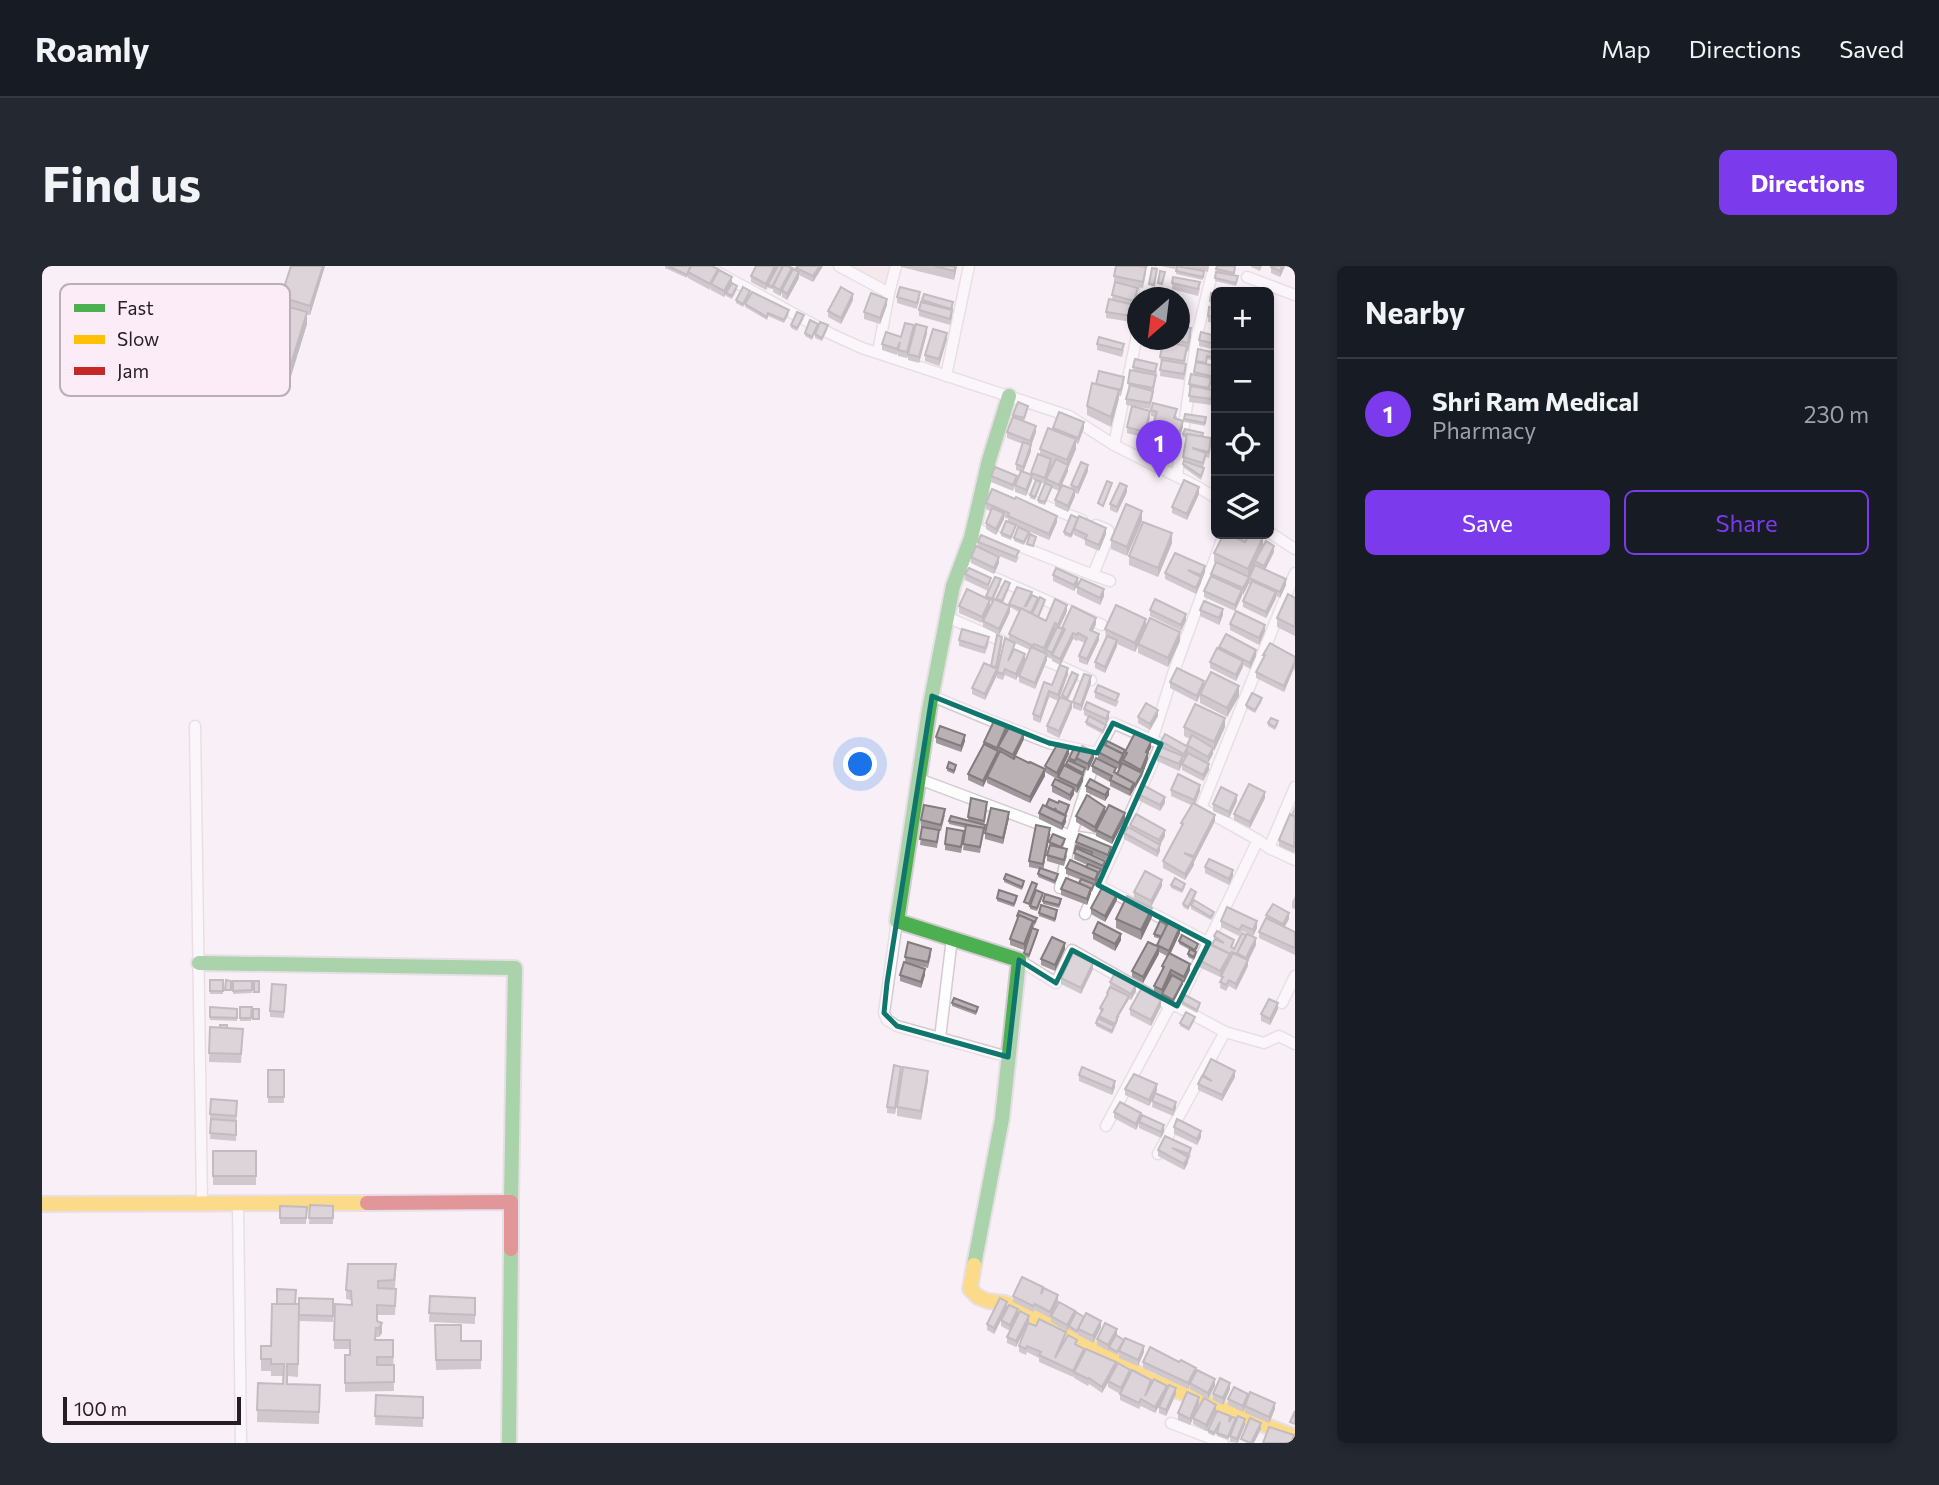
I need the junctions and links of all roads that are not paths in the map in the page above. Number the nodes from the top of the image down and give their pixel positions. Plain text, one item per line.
1 (706, 266) edge
2 (839, 266) edge
3 (896, 266) edge
4 (968, 266) edge
5 (1150, 266) edge
6 (1214, 266) edge
7 (1247, 277) dead end
8 (1146, 287) edge
9 (889, 293) junction
10 (1295, 295) edge
11 (1134, 350) edge
12 (878, 352) junction
13 (946, 376) junction
14 (1009, 396) junction
15 (1114, 444) junction
16 (1177, 475) junction
17 (984, 484) junction
18 (1211, 495) edge
19 (974, 528) junction
20 (1274, 535) edge
21 (1222, 539) edge
22 (1295, 548) edge
23 (961, 563) junction
24 (1295, 573) edge
25 (1093, 575) junction
26 (1110, 581) dead end
27 (947, 617) junction
28 (1102, 625) dead end
29 (1091, 680) edge
30 (932, 696) junction
31 (194, 726) dead end
32 (1152, 740) junction
33 (1097, 753) junction
34 (919, 779) junction
35 (1295, 787) edge
36 (1071, 836) junction
37 (1258, 840) junction
38 (1269, 848) junction
39 (1114, 850) junction
40 (1295, 860) edge
41 (1098, 885) junction
42 (1060, 888) edge
43 (1085, 914) dead end
44 (897, 921) junction
45 (952, 938) junction
46 (1209, 943) junction
47 (1019, 960) junction
48 (199, 963) junction
49 (1295, 976) edge
50 (1282, 1003) dead end
51 (1174, 1006) junction
52 (1225, 1032) junction
53 (940, 1038) junction
54 (1295, 1044) edge
55 (1008, 1057) junction
56 (1106, 1126) dead end
57 (1158, 1154) edge
58 (511, 1202) junction
59 (42, 1204) edge
60 (202, 1204) junction
61 (238, 1204) junction
62 (1171, 1423) dead end
63 (1295, 1437) edge
64 (241, 1443) edge
65 (509, 1443) edge
66 (1223, 1443) edge

1 - 12 street
2 - 9 street
3 - 9 street
4 - 13 street
5 - 8 street
6 - 16 street
7 - 10 street
9 - 12 street
11 - 15 street
12 - 13 street
13 - 14 street
14 - 15 street
14 - 17 street
15 - 16 street
16 - 18 street
17 - 19 street
17 - 25 street
19 - 23 street
19 - 25 street
20 - 22 street
21 - 32 street
23 - 27 street
23 - 28 street
24 - 37 street
25 - 26 street
27 - 29 street
27 - 30 street
30 - 33 street
30 - 34 street
31 - 48 street
32 - 33 street
32 - 39 street
33 - 36 street
34 - 36 street
34 - 44 street
35 - 38 street
36 - 39 street
36 - 42 street
37 - 38 street
37 - 46 street
38 - 40 street
39 - 41 street
41 - 43 street
41 - 46 street
44 - 45 street
44 - 53 street
45 - 47 street
45 - 53 street
46 - 51 street
47 - 51 street
47 - 55 street
48 - 58 street
48 - 60 street
49 - 50 street
51 - 52 street
51 - 56 street
52 - 54 street
52 - 57 street
53 - 55 street
55 - 63 street
58 - 61 street
58 - 65 street
59 - 60 street
60 - 61 street
61 - 64 street
62 - 66 street

